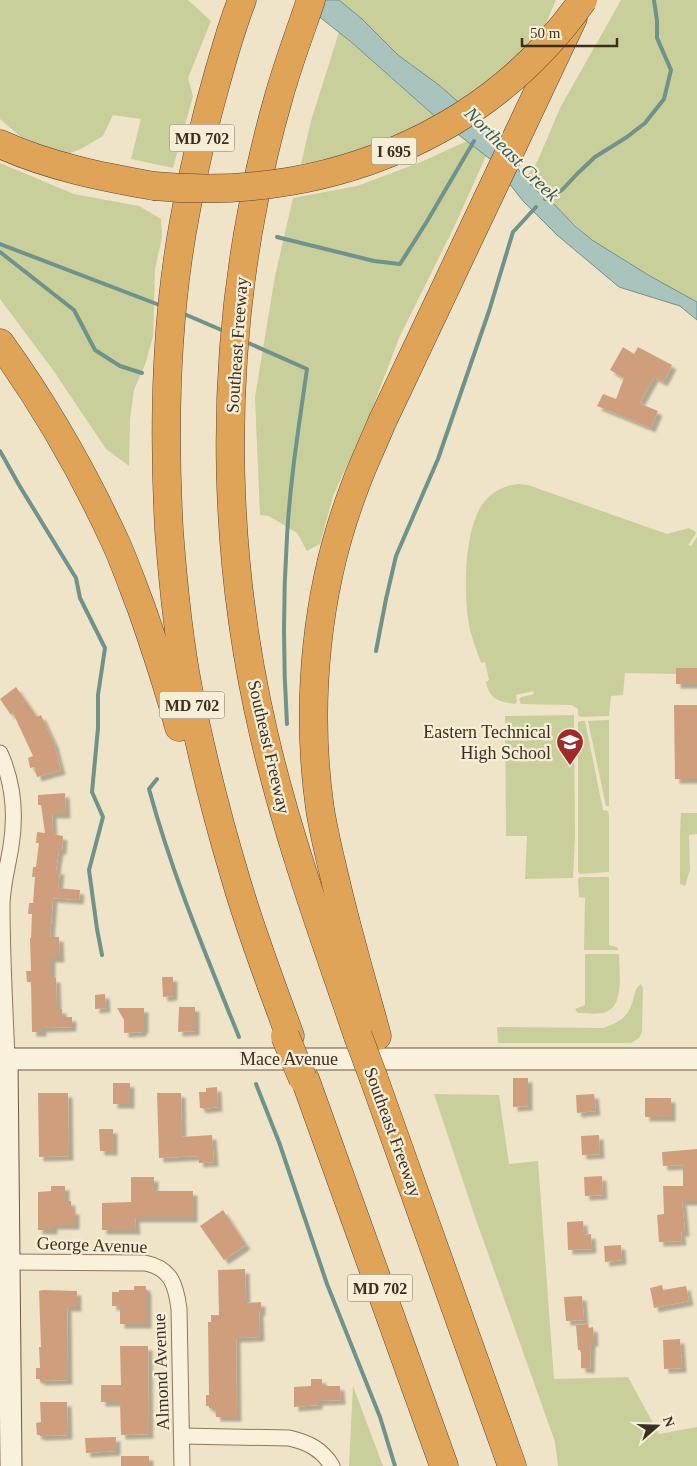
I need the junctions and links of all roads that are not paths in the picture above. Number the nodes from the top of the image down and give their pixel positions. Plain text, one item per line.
1 (311, 0) edge
2 (582, 0) edge
3 (238, 9) edge
4 (0, 144) edge
5 (0, 343) edge
6 (0, 753) edge
7 (1, 904) edge
8 (287, 1036) junction
9 (368, 1036) junction
10 (3, 1059) edge
11 (697, 1059) edge
12 (9, 1262) junction
13 (170, 1278) joint
14 (182, 1436) junction
15 (11, 1466) edge
16 (182, 1466) edge
17 (332, 1466) edge
18 (444, 1466) edge
19 (512, 1466) edge

1 - 9 highway, Southeast Freeway
2 - 4 highway, I 695, bridge
2 - 9 highway
3 - 8 highway, MD 702
5 - 8 highway
6 - 7 street
7 - 10 street
8 - 18 highway, MD 702, bridge
9 - 19 highway
10 - 11 main road, Mace Avenue
10 - 12 main road
12 - 13 street, George Avenue
12 - 15 main road
13 - 14 street, Almond Avenue
14 - 16 street, Almond Avenue
14 - 17 street

